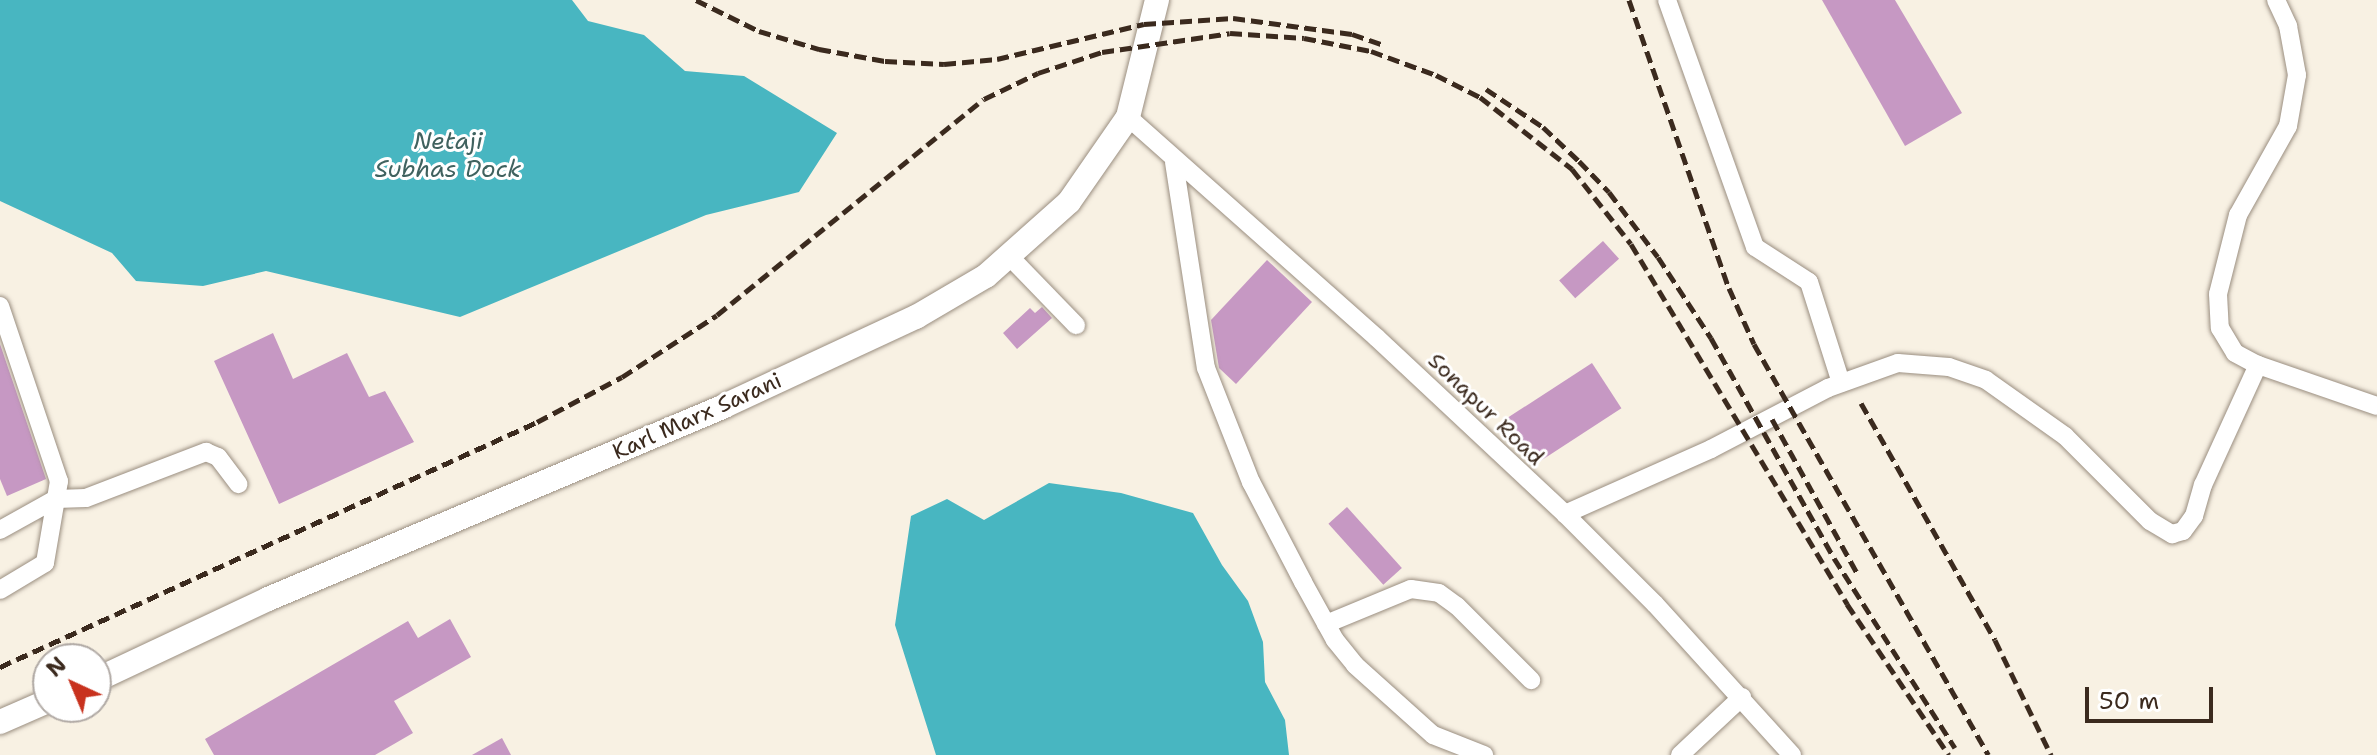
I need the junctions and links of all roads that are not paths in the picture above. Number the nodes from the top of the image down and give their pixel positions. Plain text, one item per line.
1 (1157, 0) edge
2 (1667, 0) edge
3 (2276, 0) edge
4 (1128, 117) junction
5 (1174, 162) junction
6 (1010, 257) junction
7 (0, 306) edge
8 (1076, 325) dead end
9 (2258, 365) junction
10 (1841, 383) junction
11 (2377, 406) edge
12 (238, 484) dead end
13 (56, 499) junction
14 (1565, 514) junction
15 (0, 530) edge
16 (0, 590) edge
17 (1326, 624) junction
18 (112, 672) edge
19 (1531, 680) dead end
20 (1742, 697) junction
21 (32, 708) edge
22 (0, 722) edge
23 (1484, 755) edge
24 (1680, 755) edge
25 (1792, 755) edge

1 - 4 main road, Karl Marx Sarani
2 - 10 street
3 - 9 street
4 - 5 street, Sonapur Road
4 - 6 main road, Karl Marx Sarani
5 - 14 street, Sonapur Road
5 - 17 street
6 - 8 street
6 - 18 main road, Karl Marx Sarani
7 - 13 street
9 - 10 street
9 - 11 street
10 - 14 street
12 - 13 street
13 - 15 street
13 - 16 street
14 - 20 street, Sonapur Road
17 - 19 street
17 - 23 street
20 - 24 street
20 - 25 street, Sonapur Road
21 - 22 main road

